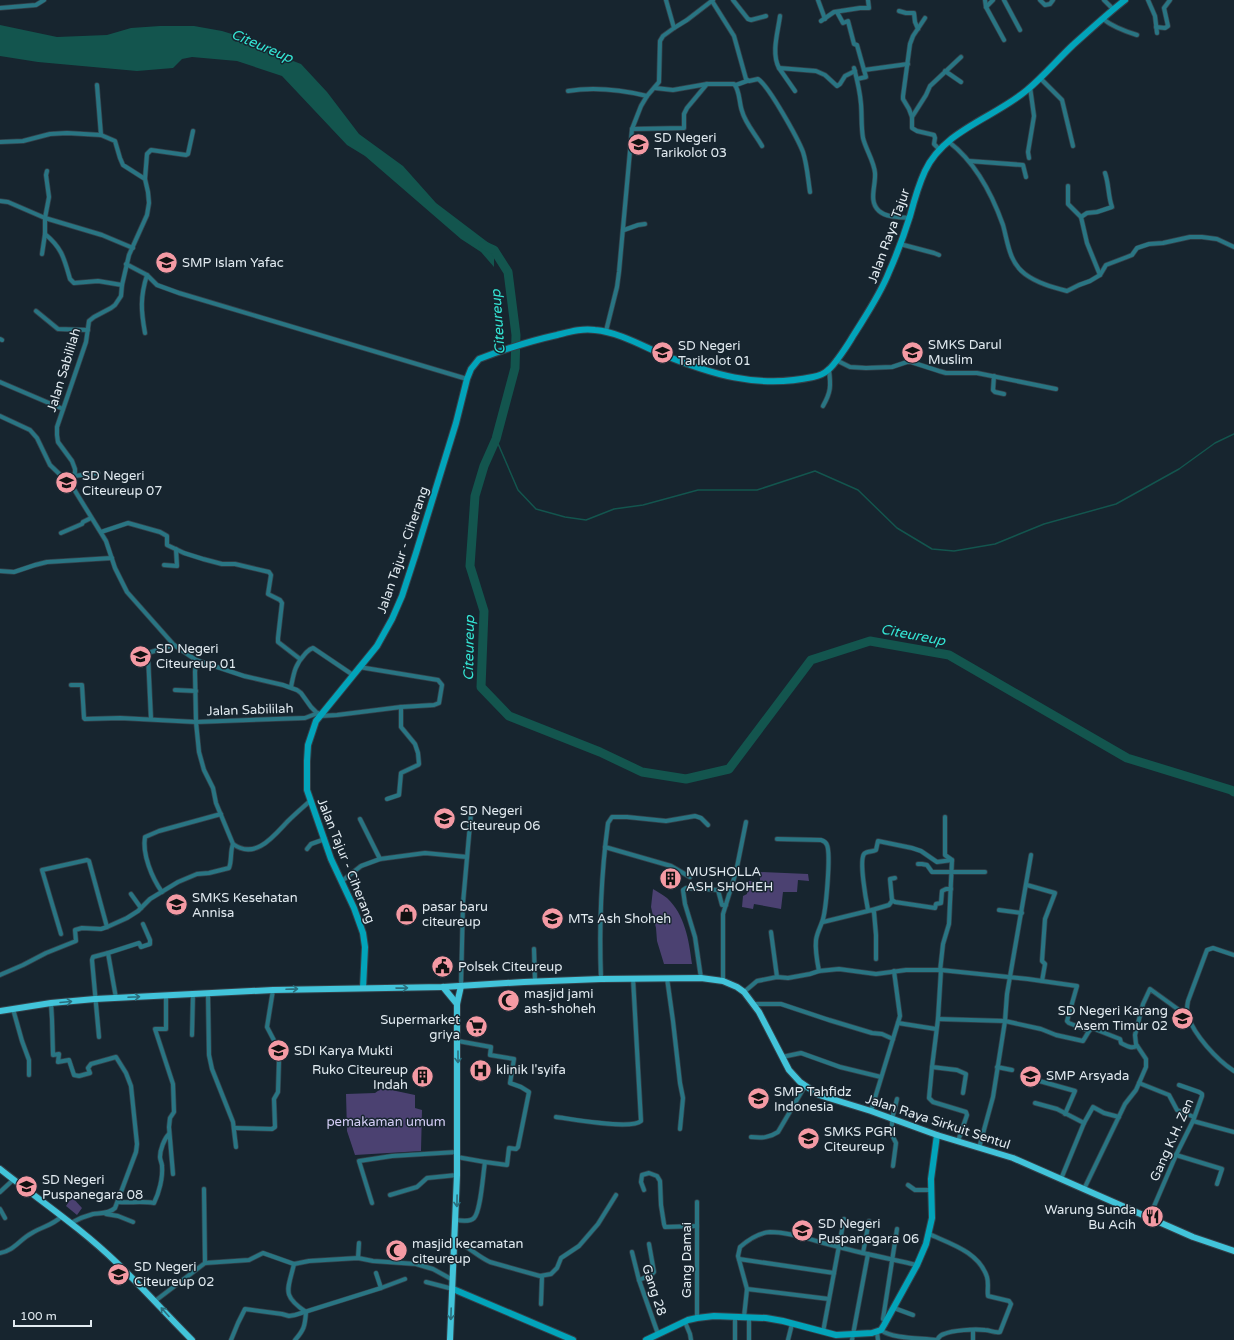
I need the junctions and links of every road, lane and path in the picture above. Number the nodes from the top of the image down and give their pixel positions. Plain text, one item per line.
1 (44, 0) edge
2 (666, 0) edge
3 (713, 0) edge
4 (733, 0) edge
5 (818, 0) edge
6 (868, 0) edge
7 (985, 0) edge
8 (993, 0) edge
9 (1004, 0) edge
10 (1040, 0) edge
11 (1053, 0) edge
12 (1104, 0) edge
13 (1125, 0) edge
14 (1148, 0) edge
15 (1170, 0) edge
16 (986, 7) junction
17 (0, 8) edge
18 (1113, 9) junction
19 (899, 10) dead end
20 (837, 12) junction
21 (766, 16) dead end
22 (780, 16) dead end
23 (925, 18) dead end
24 (1103, 19) junction
25 (1156, 27) junction
26 (674, 28) junction
27 (918, 28) junction
28 (1020, 30) dead end
29 (1157, 33) dead end
30 (1137, 35) dead end
31 (1004, 40) dead end
32 (961, 57) dead end
33 (908, 64) junction
34 (779, 68) junction
35 (864, 70) junction
36 (945, 71) junction
37 (1040, 78) junction
38 (857, 79) junction
39 (747, 81) junction
40 (962, 82) dead end
41 (707, 84) junction
42 (97, 85) dead end
43 (736, 86) junction
44 (1030, 87) junction
45 (655, 88) junction
46 (568, 91) dead end
47 (795, 91) dead end
48 (647, 96) junction
49 (912, 117) junction
50 (632, 129) junction
51 (193, 130) dead end
52 (101, 135) junction
53 (0, 142) edge
54 (949, 142) junction
55 (762, 146) dead end
56 (1073, 146) dead end
57 (939, 149) junction
58 (1029, 158) dead end
59 (969, 161) junction
60 (47, 171) dead end
61 (1105, 173) dead end
62 (1026, 177) dead end
63 (145, 179) junction
64 (1068, 186) dead end
65 (810, 192) dead end
66 (0, 201) edge
67 (1082, 217) junction
68 (45, 218) junction
69 (909, 218) junction
70 (645, 224) dead end
71 (624, 230) junction
72 (45, 234) junction
73 (900, 244) junction
74 (1234, 247) edge
75 (133, 248) junction
76 (42, 254) dead end
77 (939, 255) dead end
78 (126, 264) junction
79 (1100, 275) junction
80 (147, 276) junction
81 (122, 285) junction
82 (36, 311) dead end
83 (88, 330) junction
84 (606, 331) junction
85 (145, 333) dead end
86 (836, 360) junction
87 (829, 370) junction
88 (994, 376) junction
89 (467, 379) junction
90 (0, 382) edge
91 (1056, 388) dead end
92 (1004, 394) dead end
93 (823, 406) dead end
94 (63, 409) junction
95 (0, 416) edge
96 (98, 472) dead end
97 (74, 476) junction
98 (72, 486) junction
99 (91, 518) junction
100 (101, 532) junction
101 (61, 533) dead end
102 (176, 549) junction
103 (112, 558) junction
104 (164, 565) dead end
105 (0, 571) edge
106 (174, 645) junction
107 (300, 659) junction
108 (196, 660) junction
109 (359, 667) junction
110 (353, 674) junction
111 (71, 685) dead end
112 (291, 687) junction
113 (175, 690) dead end
114 (196, 691) junction
115 (401, 707) junction
116 (319, 715) junction
117 (152, 719) junction
118 (196, 722) junction
119 (387, 799) dead end
120 (310, 801) junction
121 (471, 813) dead end
122 (221, 814) junction
123 (945, 817) dead end
124 (360, 819) dead end
125 (746, 822) dead end
126 (708, 825) dead end
127 (325, 839) junction
128 (777, 839) dead end
129 (233, 844) junction
130 (605, 847) junction
131 (307, 849) dead end
132 (1031, 855) dead end
133 (466, 858) junction
134 (380, 859) junction
135 (952, 860) junction
136 (918, 864) dead end
137 (952, 871) junction
138 (985, 872) dead end
139 (690, 877) dead end
140 (895, 878) dead end
141 (342, 881) junction
142 (1027, 885) junction
143 (951, 889) junction
144 (162, 892) junction
145 (131, 894) dead end
146 (892, 901) junction
147 (726, 905) junction
148 (141, 908) junction
149 (870, 910) junction
150 (999, 910) dead end
151 (1022, 913) junction
152 (823, 922) junction
153 (143, 924) dead end
154 (107, 927) junction
155 (771, 932) dead end
156 (61, 934) dead end
157 (534, 949) dead end
158 (108, 953) junction
159 (1234, 956) edge
160 (876, 959) dead end
161 (894, 970) junction
162 (818, 971) junction
163 (940, 971) junction
164 (0, 975) edge
165 (778, 977) junction
166 (1010, 977) junction
167 (601, 978) junction
168 (633, 978) junction
169 (667, 978) junction
170 (701, 978) junction
171 (1042, 980) junction
172 (535, 981) junction
173 (724, 981) junction
174 (461, 986) junction
175 (443, 987) junction
176 (363, 988) junction
177 (273, 990) junction
178 (744, 992) junction
179 (193, 993) junction
180 (208, 993) junction
181 (166, 995) junction
182 (116, 998) junction
183 (95, 999) junction
184 (50, 1003) junction
185 (458, 1004) junction
186 (754, 1004) junction
187 (13, 1009) junction
188 (0, 1011) edge
189 (938, 1018) junction
190 (1189, 1018) junction
191 (1005, 1021) junction
192 (898, 1023) junction
193 (936, 1030) junction
194 (1089, 1032) junction
195 (192, 1035) dead end
196 (99, 1037) dead end
197 (893, 1039) junction
198 (458, 1041) junction
199 (1137, 1046) junction
200 (782, 1057) junction
201 (932, 1067) junction
202 (997, 1067) junction
203 (1012, 1070) dead end
204 (1234, 1071) edge
205 (29, 1075) dead end
206 (881, 1077) junction
207 (1036, 1080) dead end
208 (1139, 1083) junction
209 (1179, 1085) dead end
210 (805, 1086) junction
211 (963, 1093) dead end
212 (897, 1099) dead end
213 (1035, 1103) dead end
214 (871, 1112) junction
215 (1065, 1114) junction
216 (556, 1117) dead end
217 (1119, 1117) junction
218 (892, 1119) junction
219 (1193, 1119) junction
220 (1084, 1123) junction
221 (234, 1128) junction
222 (680, 1129) dead end
223 (1234, 1132) edge
224 (169, 1134) junction
225 (937, 1135) junction
226 (751, 1137) dead end
227 (958, 1141) junction
228 (236, 1147) dead end
229 (979, 1148) junction
230 (457, 1154) junction
231 (1176, 1155) junction
232 (485, 1162) junction
233 (893, 1166) dead end
234 (0, 1169) edge
235 (173, 1174) dead end
236 (457, 1175) junction
237 (1061, 1178) junction
238 (13, 1180) junction
239 (1217, 1184) dead end
240 (908, 1185) dead end
241 (204, 1188) dead end
242 (1084, 1189) junction
243 (644, 1190) dead end
244 (930, 1190) junction
245 (0, 1192) edge
246 (616, 1194) dead end
247 (390, 1195) dead end
248 (118, 1202) junction
249 (697, 1202) dead end
250 (372, 1203) dead end
251 (0, 1209) edge
252 (104, 1213) junction
253 (62, 1216) junction
254 (5, 1218) dead end
255 (1149, 1218) junction
256 (844, 1219) dead end
257 (456, 1220) junction
258 (869, 1221) dead end
259 (133, 1222) dead end
260 (71, 1223) junction
261 (697, 1226) junction
262 (897, 1229) dead end
263 (929, 1234) junction
264 (455, 1242) junction
265 (359, 1243) dead end
266 (649, 1244) dead end
267 (839, 1247) junction
268 (1234, 1251) edge
269 (632, 1252) dead end
270 (0, 1253) edge
271 (866, 1254) junction
272 (358, 1258) junction
273 (739, 1259) junction
274 (892, 1260) junction
275 (205, 1263) junction
276 (294, 1264) junction
277 (917, 1265) junction
278 (376, 1273) dead end
279 (834, 1273) junction
280 (542, 1276) junction
281 (405, 1279) dead end
282 (453, 1280) junction
283 (639, 1280) junction
284 (426, 1282) dead end
285 (381, 1288) junction
286 (452, 1288) junction
287 (747, 1289) junction
288 (829, 1299) junction
289 (155, 1301) junction
290 (541, 1304) dead end
291 (894, 1308) junction
292 (306, 1312) junction
293 (913, 1315) dead end
294 (735, 1316) junction
295 (746, 1317) junction
296 (697, 1318) junction
297 (883, 1319) dead end
298 (684, 1322) junction
299 (792, 1324) junction
300 (973, 1330) junction
301 (879, 1331) junction
302 (823, 1332) junction
303 (658, 1334) junction
304 (853, 1338) edge
305 (232, 1339) edge
306 (192, 1340) edge
307 (295, 1340) edge
308 (450, 1340) edge
309 (573, 1340) edge
310 (646, 1340) edge
311 (691, 1340) edge
312 (735, 1340) edge
313 (749, 1340) edge
314 (788, 1340) edge
315 (878, 1340) edge
316 (936, 1340) edge
317 (973, 1340) edge

1 - 17 street
2 - 26 street
3 - 26 street
3 - 39 street
4 - 21 street
5 - 20 street
6 - 20 street
7 - 16 street
8 - 16 street
9 - 28 street
10 - 11 street
12 - 18 street
13 - 18 main road, Jalan Raya Tajur
14 - 25 street
15 - 25 street
16 - 31 street
18 - 24 main road, Jalan Raya Tajur
19 - 27 street
20 - 35 street
22 - 34 street
23 - 27 street
24 - 30 street
24 - 37 main road, Jalan Raya Tajur
25 - 29 street
26 - 45 street
27 - 33 street
32 - 36 street
33 - 35 street
33 - 49 street
34 - 38 street
34 - 47 street
35 - 38 street
36 - 40 street
36 - 49 street
37 - 44 main road, Jalan Raya Tajur
37 - 56 street
38 - 69 street
39 - 43 street
39 - 65 street
41 - 43 street
41 - 45 street
41 - 50 street
42 - 52 street
43 - 55 street
44 - 54 main road, Jalan Raya Tajur
44 - 58 street
45 - 48 street
46 - 48 street
48 - 50 street
49 - 57 street
50 - 71 street
51 - 63 street, Jalan Sabililah
52 - 53 street
52 - 63 street
54 - 57 main road, Jalan Raya Tajur
54 - 59 street
57 - 69 main road, Jalan Raya Tajur
59 - 62 street
59 - 79 street
60 - 68 street
61 - 67 street
63 - 75 street, Jalan Sabililah
64 - 67 street
66 - 68 street
67 - 79 street
68 - 72 street
68 - 75 street
69 - 73 main road, Jalan Raya Tajur
70 - 71 street
71 - 84 street
72 - 76 street
72 - 81 street
73 - 77 street
73 - 86 main road, Jalan Raya Tajur
74 - 79 street
75 - 78 street, Jalan Sabililah
78 - 80 street
78 - 81 street, Jalan Sabililah
80 - 85 street
80 - 89 street
81 - 83 street, Jalan Sabililah
82 - 83 street
83 - 94 street, Jalan Sabililah
84 - 87 main road
84 - 89 main road, Jalan Tajur - Ciherang
86 - 87 main road, Jalan Raya Tajur
86 - 88 street
87 - 93 street
88 - 91 street
88 - 92 street
89 - 109 main road, Jalan Tajur - Ciherang
90 - 94 street
94 - 97 street, Jalan Sabililah
95 - 98 street
96 - 97 street
97 - 98 street, Jalan Sabililah
98 - 99 street, Jalan Sabililah
99 - 100 street, Jalan Sabililah
99 - 101 street
100 - 102 street
100 - 103 street, Jalan Sabililah
102 - 104 street
102 - 107 street
103 - 105 street
103 - 106 street, Jalan Sabililah
106 - 108 street, Jalan Sabililah
106 - 117 street
107 - 110 street
107 - 112 street
108 - 112 street, Jalan Sabililah
108 - 114 street, Jalan Sabililah
109 - 110 main road, Jalan Tajur - Ciherang
109 - 115 street
110 - 116 main road, Jalan Tajur - Ciherang
111 - 117 street
112 - 116 street, Jalan Sabililah
113 - 114 street
114 - 118 street, Jalan Sabililah
115 - 116 street
115 - 119 street
116 - 118 street, Jalan Sabililah
116 - 120 main road, Jalan Tajur - Ciherang
117 - 118 street
118 - 122 street
120 - 127 main road, Jalan Tajur - Ciherang
120 - 129 street
121 - 133 street
122 - 129 street
122 - 144 street
123 - 135 street
124 - 134 street
125 - 147 street
126 - 130 street
127 - 131 street
127 - 141 main road, Jalan Tajur - Ciherang
128 - 152 street
129 - 144 street
130 - 139 street
130 - 167 street
132 - 142 street
133 - 134 street
133 - 141 street
133 - 174 street
134 - 141 street
135 - 137 street
135 - 149 street
136 - 137 street
137 - 138 street
137 - 143 street
140 - 146 street
141 - 176 main road, Jalan Tajur - Ciherang
142 - 151 street
142 - 171 street
143 - 146 street
143 - 163 street
144 - 148 street
145 - 148 street
146 - 149 street
147 - 170 street
147 - 173 street
148 - 154 street
149 - 152 street
149 - 160 street
150 - 151 street
151 - 166 street
152 - 162 street
153 - 158 street
154 - 156 street
154 - 164 street
155 - 165 street
157 - 172 street
158 - 182 street
158 - 183 street
159 - 190 street
161 - 162 street
161 - 163 street
161 - 192 street
162 - 165 street
163 - 166 street
163 - 189 street
165 - 178 street
166 - 171 street
166 - 191 street
167 - 168 main road, Jalan Raya Sirkuit Sentul
167 - 172 main road, Jalan Raya Sirkuit Sentul
168 - 169 main road, Jalan Raya Sirkuit Sentul
168 - 216 street
169 - 170 main road, Jalan Raya Sirkuit Sentul
169 - 222 street
170 - 173 main road, Jalan Raya Sirkuit Sentul
171 - 194 street
172 - 174 main road, Jalan Raya Sirkuit Sentul
173 - 178 main road, Jalan Raya Sirkuit Sentul
174 - 175 main road, Jalan Raya Sirkuit Sentul
174 - 185 main road
176 -> 175 main road, Jalan Raya Sirkuit Sentul
175 - 185 main road
177 -> 176 main road, Jalan Raya Sirkuit Sentul
177 - 180 main road, Jalan Raya Sirkuit Sentul
177 - 221 street
178 - 186 main road, Jalan Raya Sirkuit Sentul
179 - 180 main road, Jalan Raya Sirkuit Sentul
179 - 181 main road, Jalan Raya Sirkuit Sentul
179 - 195 street
180 - 221 street
182 -> 181 main road, Jalan Raya Sirkuit Sentul
181 - 224 street
182 - 183 main road, Jalan Raya Sirkuit Sentul
184 -> 183 main road, Jalan Raya Sirkuit Sentul
183 - 196 street
184 - 187 main road, Jalan Raya Sirkuit Sentul
184 - 248 street
185 - 198 main road
186 - 197 street
186 - 200 main road, Jalan Raya Sirkuit Sentul
187 - 188 main road, Jalan Raya Sirkuit Sentul
187 - 205 street
189 - 191 street
189 - 193 street
190 - 199 street
190 - 204 street
191 - 194 street
191 - 202 street
192 - 193 street
192 - 197 street
193 - 201 street
194 - 199 street
197 - 206 street
198 -> 230 main road
198 - 232 street
199 - 208 street
200 - 206 street
200 - 210 main road, Jalan Raya Sirkuit Sentul
201 - 211 street
201 - 227 street
202 - 203 street
202 - 229 street
206 - 214 street
207 - 215 street
208 - 217 street
208 - 219 street
209 - 219 street, Gang K.H. Zen
210 - 214 main road, Jalan Raya Sirkuit Sentul
210 - 226 street
212 - 218 street
213 - 215 street
214 - 218 main road, Jalan Raya Sirkuit Sentul
215 - 220 street
217 - 220 street
217 - 242 street
218 - 225 main road, Jalan Raya Sirkuit Sentul
218 - 233 street
219 - 223 street
219 - 231 street, Gang K.H. Zen
220 - 237 street
221 - 228 street
224 - 235 street
224 - 248 street
225 - 227 main road, Jalan Raya Sirkuit Sentul
225 - 244 main road
227 - 229 main road, Jalan Raya Sirkuit Sentul
229 - 237 main road, Jalan Raya Sirkuit Sentul
230 - 232 street
230 - 236 main road
230 - 250 street
231 - 239 street
231 - 255 street, Gang K.H. Zen
232 - 257 street
234 - 238 main road
236 - 247 street
236 -> 257 main road
237 - 242 main road, Jalan Raya Sirkuit Sentul
238 - 245 street
238 - 253 main road
240 - 244 street
241 - 275 street
242 - 255 main road, Jalan Raya Sirkuit Sentul
243 - 261 street
244 - 263 main road
246 - 280 street
248 - 252 street
249 - 261 street, Gang Damai
251 - 254 street
252 - 259 street
252 - 260 street
253 - 260 main road
253 - 270 street
255 - 268 main road, Jalan Raya Sirkuit Sentul
256 - 267 street
257 - 264 main road
258 - 271 street
260 - 289 main road
261 - 296 street, Gang Damai
262 - 274 street
263 - 277 main road
263 - 300 street
264 - 280 street
264 - 282 main road
265 - 272 street
266 - 283 street
267 - 271 street
267 - 273 street
267 - 279 street
269 - 283 street, Gang 28
271 - 274 street
271 - 304 street
272 - 276 street
272 - 282 street
273 - 279 street
273 - 287 street
274 - 277 street
274 - 297 street
275 - 276 street
275 - 289 street
276 - 292 street
277 - 291 main road
278 - 285 street
279 - 288 street
280 - 290 street
281 - 285 street
282 - 286 main road
283 - 303 street, Gang 28
284 - 286 street
285 - 292 street
286 -> 308 main road
286 - 309 main road
287 - 288 street
287 - 295 street
288 - 302 street
306 -> 289 main road
291 - 293 street
291 - 301 main road
292 - 305 street
292 - 307 street
294 - 295 main road
294 - 296 main road
294 - 312 street
295 - 299 main road
295 - 313 street
296 - 298 main road
298 - 303 main road
298 - 311 street
299 - 302 main road
299 - 314 street
300 - 316 street
300 - 317 street
301 - 304 main road
301 - 315 street
301 - 316 street
302 - 304 main road
303 - 310 main road

